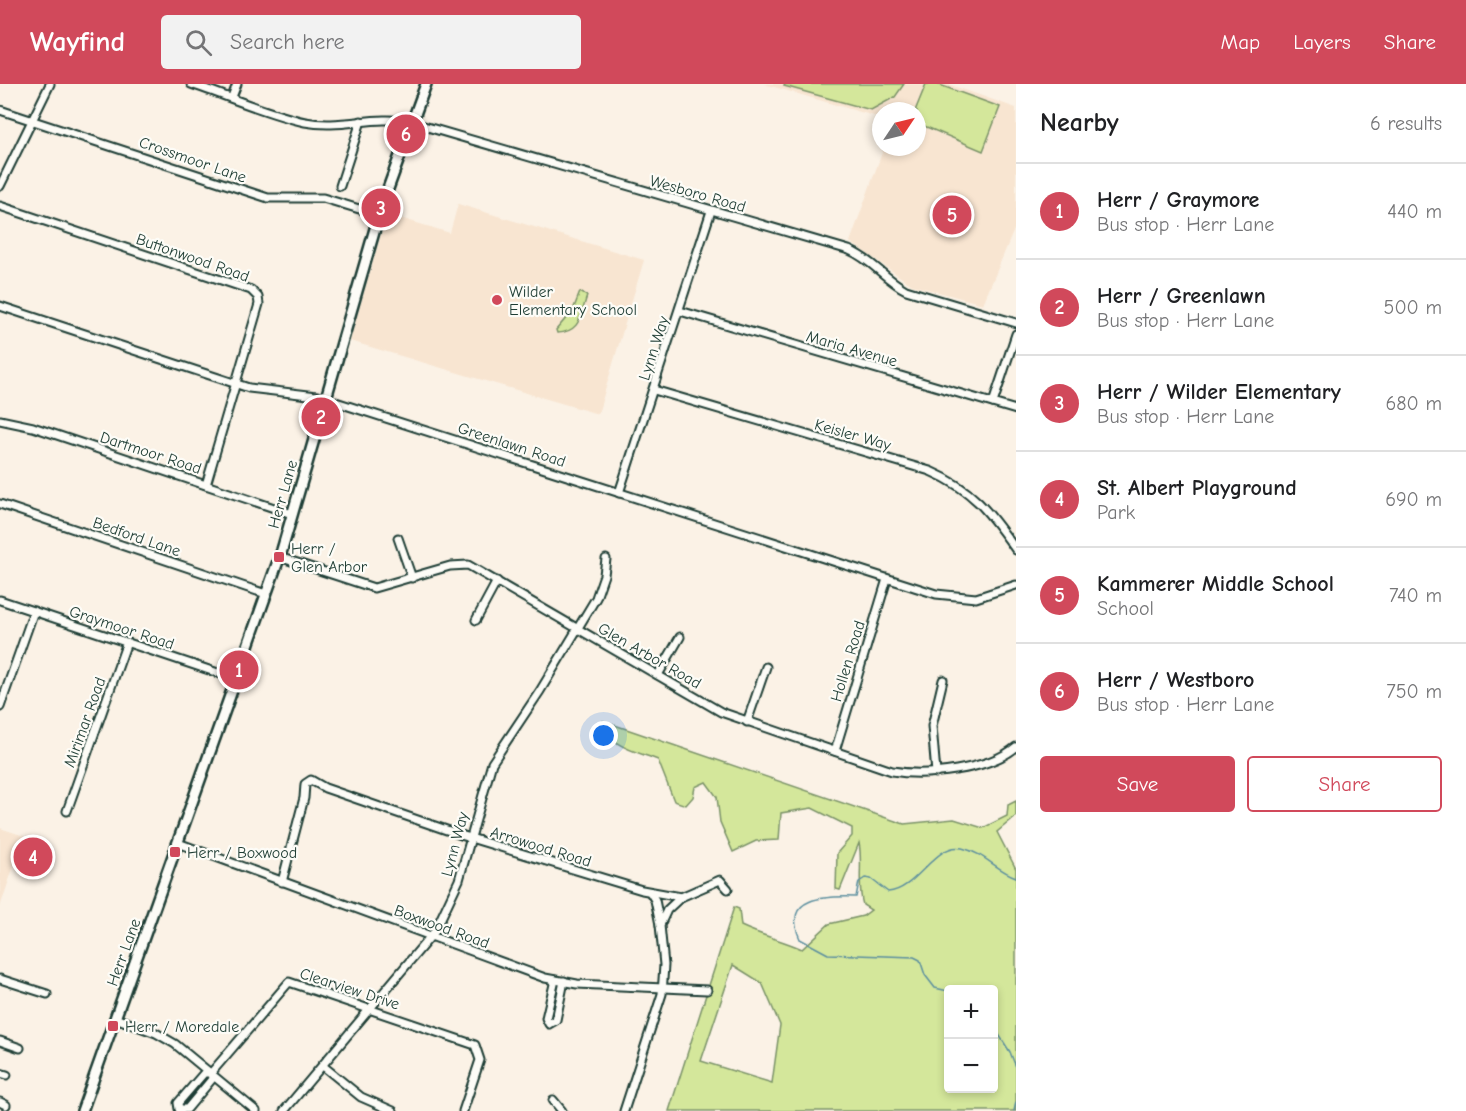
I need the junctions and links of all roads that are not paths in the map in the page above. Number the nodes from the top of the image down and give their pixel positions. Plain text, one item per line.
1 (50, 84) edge
2 (191, 84) edge
3 (237, 84) edge
4 (426, 84) edge
5 (232, 97) junction
6 (0, 110) edge
7 (32, 119) junction
8 (361, 120) junction
9 (410, 122) junction
10 (0, 186) edge
11 (340, 186) dead end
12 (0, 206) edge
13 (711, 211) junction
14 (379, 215) junction
15 (0, 306) edge
16 (680, 311) junction
17 (1016, 323) edge
18 (1016, 334) edge
19 (236, 384) junction
20 (654, 390) junction
21 (326, 399) junction
22 (993, 403) junction
23 (1016, 410) edge
24 (0, 420) edge
25 (206, 485) junction
26 (619, 493) junction
27 (0, 504) edge
28 (292, 514) junction
29 (398, 538) dead end
30 (1016, 550) edge
31 (279, 557) junction
32 (606, 559) dead end
33 (411, 578) junction
34 (887, 579) junction
35 (497, 580) junction
36 (1016, 585) edge
37 (266, 594) junction
38 (0, 600) edge
39 (34, 611) junction
40 (476, 620) dead end
41 (578, 627) junction
42 (680, 637) dead end
43 (127, 642) junction
44 (766, 667) dead end
45 (658, 675) junction
46 (236, 679) junction
47 (943, 680) dead end
48 (0, 707) edge
49 (747, 722) junction
50 (1016, 747) edge
51 (835, 751) junction
52 (936, 773) junction
53 (67, 811) dead end
54 (470, 838) junction
55 (178, 843) junction
56 (282, 882) junction
57 (728, 889) dead end
58 (650, 892) junction
59 (681, 897) junction
60 (660, 924) junction
61 (431, 936) junction
62 (0, 979) edge
63 (555, 980) junction
64 (564, 981) junction
65 (663, 988) junction
66 (707, 990) dead end
67 (47, 994) dead end
68 (371, 1009) junction
69 (116, 1018) junction
70 (0, 1041) edge
71 (20, 1048) dead end
72 (323, 1066) junction
73 (211, 1073) junction
74 (553, 1100) dead end
75 (82, 1111) edge
76 (256, 1111) edge
77 (284, 1111) edge
78 (393, 1111) edge
79 (463, 1111) edge
80 (561, 1111) edge
81 (624, 1111) edge

1 - 7 street
2 - 5 street, Wesboro Road
3 - 5 street
4 - 9 main road, Herr Lane
5 - 8 street, Wesboro Road
6 - 7 street, Crossmoor Lane
7 - 10 street
7 - 14 street, Crossmoor Lane
8 - 9 street, Wesboro Road
8 - 11 street
9 - 13 street, Wesboro Road
9 - 14 main road, Herr Lane
12 - 19 street, Buttonwood Road
13 - 16 street, Lynn Way
13 - 17 street, Wesboro Road
14 - 21 main road, Herr Lane
15 - 19 street, Greenlawn Road
16 - 20 street, Lynn Way
16 - 22 street, Maria Avenue
18 - 22 street
19 - 21 street, Greenlawn Road
19 - 25 street, Buttonwood Road
20 - 26 street, Lynn Way
20 - 30 street, Keisler Way
21 - 26 street, Greenlawn Road
21 - 28 main road, Herr Lane
22 - 23 street, Maria Avenue
24 - 25 street, Dartmoor Road
25 - 28 street, Dartmoor Road
26 - 34 street, Greenlawn Road
27 - 37 street, Bedford Lane
28 - 31 main road, Herr Lane
29 - 33 street
31 - 33 street, Glen Arbor Road
31 - 37 main road, Herr Lane
32 - 41 street, Lynn Way
33 - 35 street, Glen Arbor Road
34 - 36 street, Greenlawn Road
34 - 51 street, Hollen Road
35 - 40 street
35 - 41 street, Glen Arbor Road
37 - 46 main road, Herr Lane
38 - 39 street, Graymoor Road
39 - 43 street, Graymoor Road
39 - 48 street
41 - 45 street, Glen Arbor Road
41 - 54 street, Lynn Way
42 - 45 street
43 - 46 street, Graymoor Road
43 - 53 street, Mirimar Road
44 - 49 street
45 - 49 street, Glen Arbor Road
46 - 55 main road, Herr Lane
47 - 52 street
49 - 51 street, Glen Arbor Road
50 - 52 street, Glen Arbor Road
51 - 52 street, Glen Arbor Road
54 - 56 street, Arrowood Road
54 - 58 street, Arrowood Road
54 - 61 street, Lynn Way
55 - 56 street, Boxwood Road
55 - 69 main road, Herr Lane
56 - 61 street, Boxwood Road
57 - 59 street
58 - 59 street, Arrowood Road
58 - 60 street
59 - 60 street
60 - 65 street
61 - 63 street, Boxwood Road
61 - 68 street, Lynn Way
62 - 67 street
63 - 64 street, Boxwood Road
63 - 64 street
64 - 65 street, Boxwood Road
65 - 66 street, Boxwood Road
65 - 81 street
68 - 72 street, Lynn Way
68 - 73 street, Clearview Drive
68 - 79 street, Clearview Drive
69 - 73 street
69 - 75 main road, Herr Lane
70 - 71 street
72 - 77 street, Lynn Way
72 - 78 street
73 - 73 street
73 - 76 street
74 - 80 street

